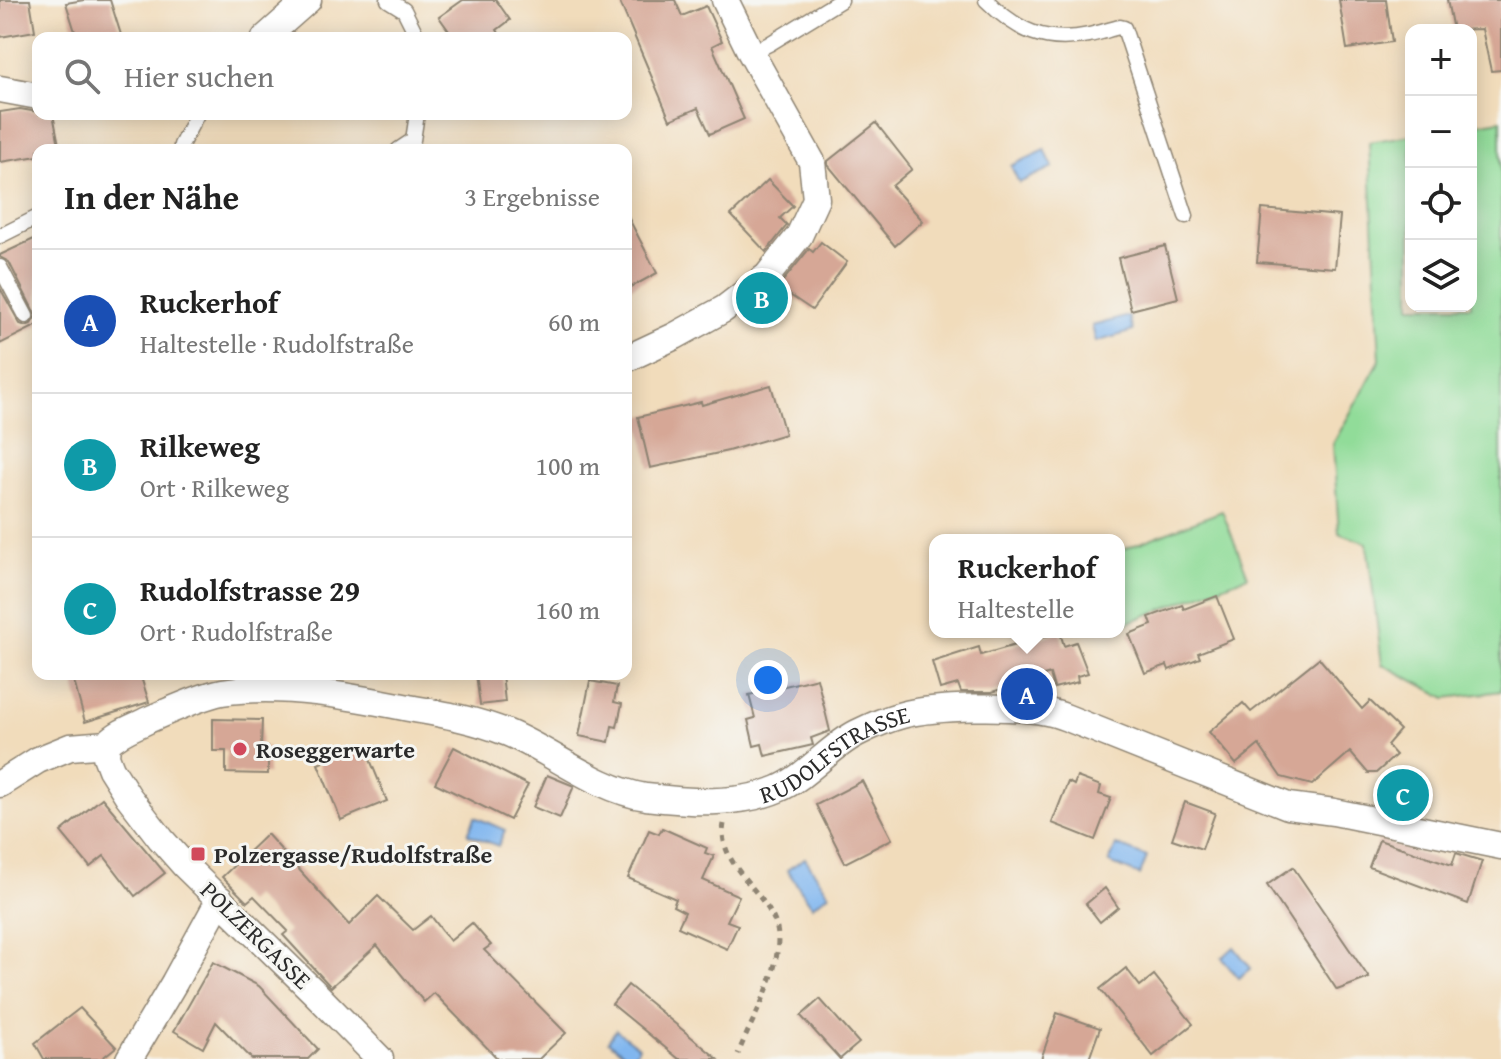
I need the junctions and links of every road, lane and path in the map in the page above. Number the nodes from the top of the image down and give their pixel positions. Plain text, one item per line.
1 (308, 0) edge
2 (388, 0) edge
3 (725, 0) edge
4 (841, 0) edge
5 (986, 0) edge
6 (272, 32) edge
7 (415, 32) edge
8 (751, 53) junction
9 (0, 89) edge
10 (32, 95) edge
11 (194, 120) edge
12 (416, 120) edge
13 (182, 144) edge
14 (407, 144) edge
15 (1186, 216) dead end
16 (32, 220) edge
17 (0, 236) edge
18 (0, 267) edge
19 (26, 316) dead end
20 (632, 356) edge
21 (263, 682) edge
22 (107, 744) junction
23 (0, 784) edge
24 (724, 821) dead end
25 (1501, 846) edge
26 (220, 899) junction
27 (738, 1054) dead end
28 (129, 1059) edge
29 (380, 1059) edge

1 - 6 street
2 - 7 lane
3 - 8 street
4 - 8 lane
5 - 15 lane
8 - 20 street
9 - 10 street
11 - 13 lane
12 - 14 lane
16 - 17 lane
18 - 19 lane
21 - 22 street, RUDOLFSTRASSE
21 - 25 street, RUDOLFSTRASSE
22 - 23 street
22 - 26 street, POLZERGASSE
24 - 27 path
26 - 28 street
26 - 29 street, POLZERGASSE

